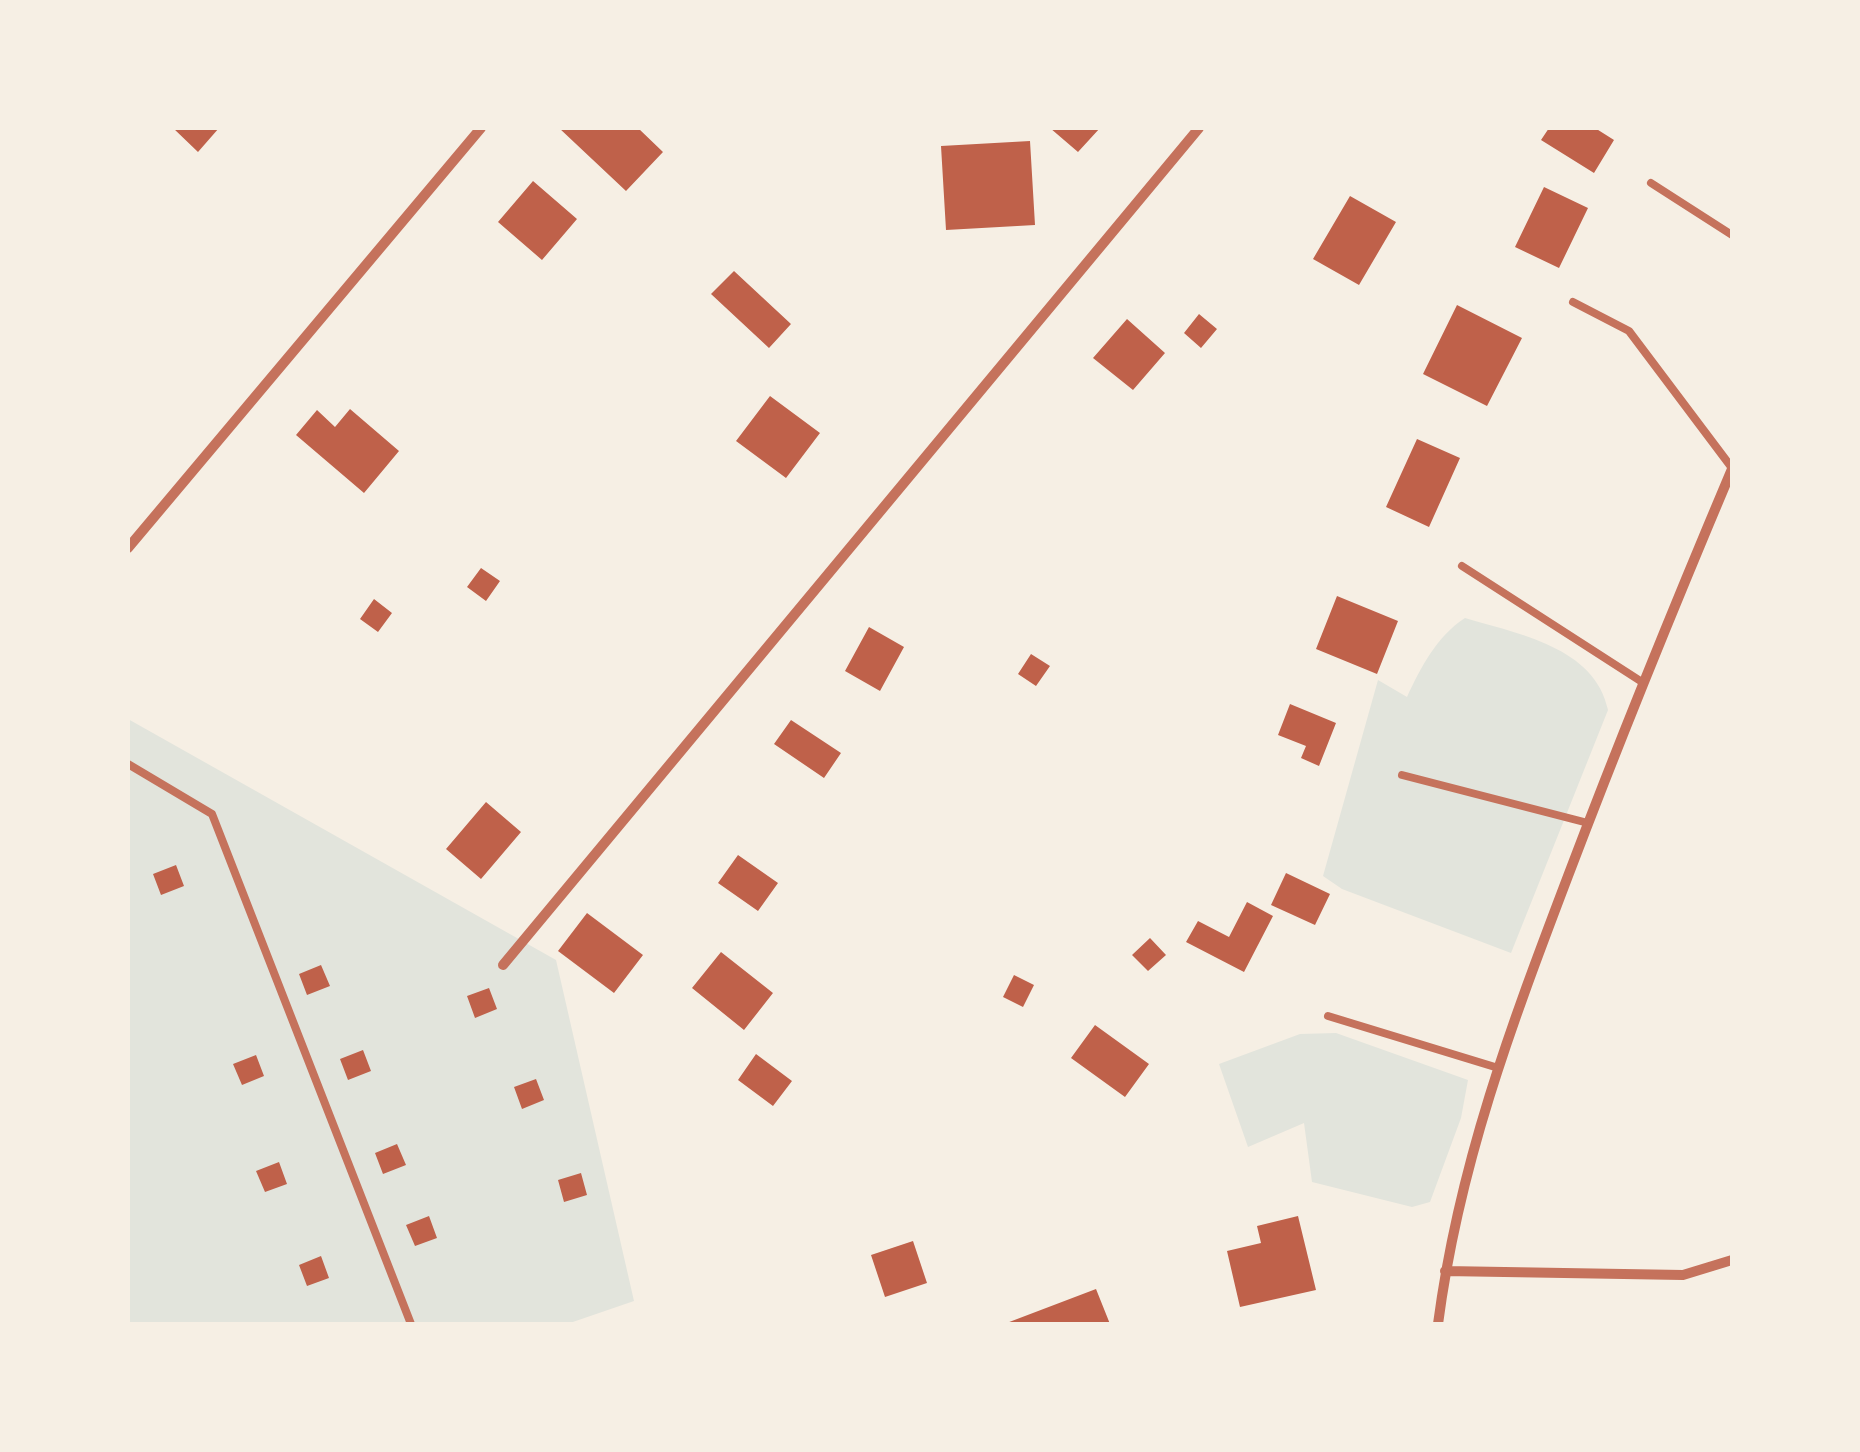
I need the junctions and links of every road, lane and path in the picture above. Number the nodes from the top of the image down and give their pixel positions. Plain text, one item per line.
1 (481, 128) edge
2 (1199, 128) edge
3 (1650, 183) dead end
4 (1732, 235) edge
5 (1573, 302) dead end
6 (1732, 468) edge
7 (128, 548) edge
8 (1462, 566) dead end
9 (1642, 682) junction
10 (128, 764) edge
11 (1402, 775) dead end
12 (1588, 823) junction
13 (503, 965) dead end
14 (1328, 1016) dead end
15 (1495, 1067) junction
16 (1732, 1260) edge
17 (1445, 1271) junction
18 (411, 1324) edge
19 (1438, 1324) edge

1 - 7 street
2 - 13 street
3 - 4 lane
5 - 6 lane
6 - 9 street
8 - 9 lane
9 - 12 street
10 - 18 lane
11 - 12 lane
12 - 15 street
14 - 15 lane
15 - 17 street
16 - 17 street
17 - 19 street

